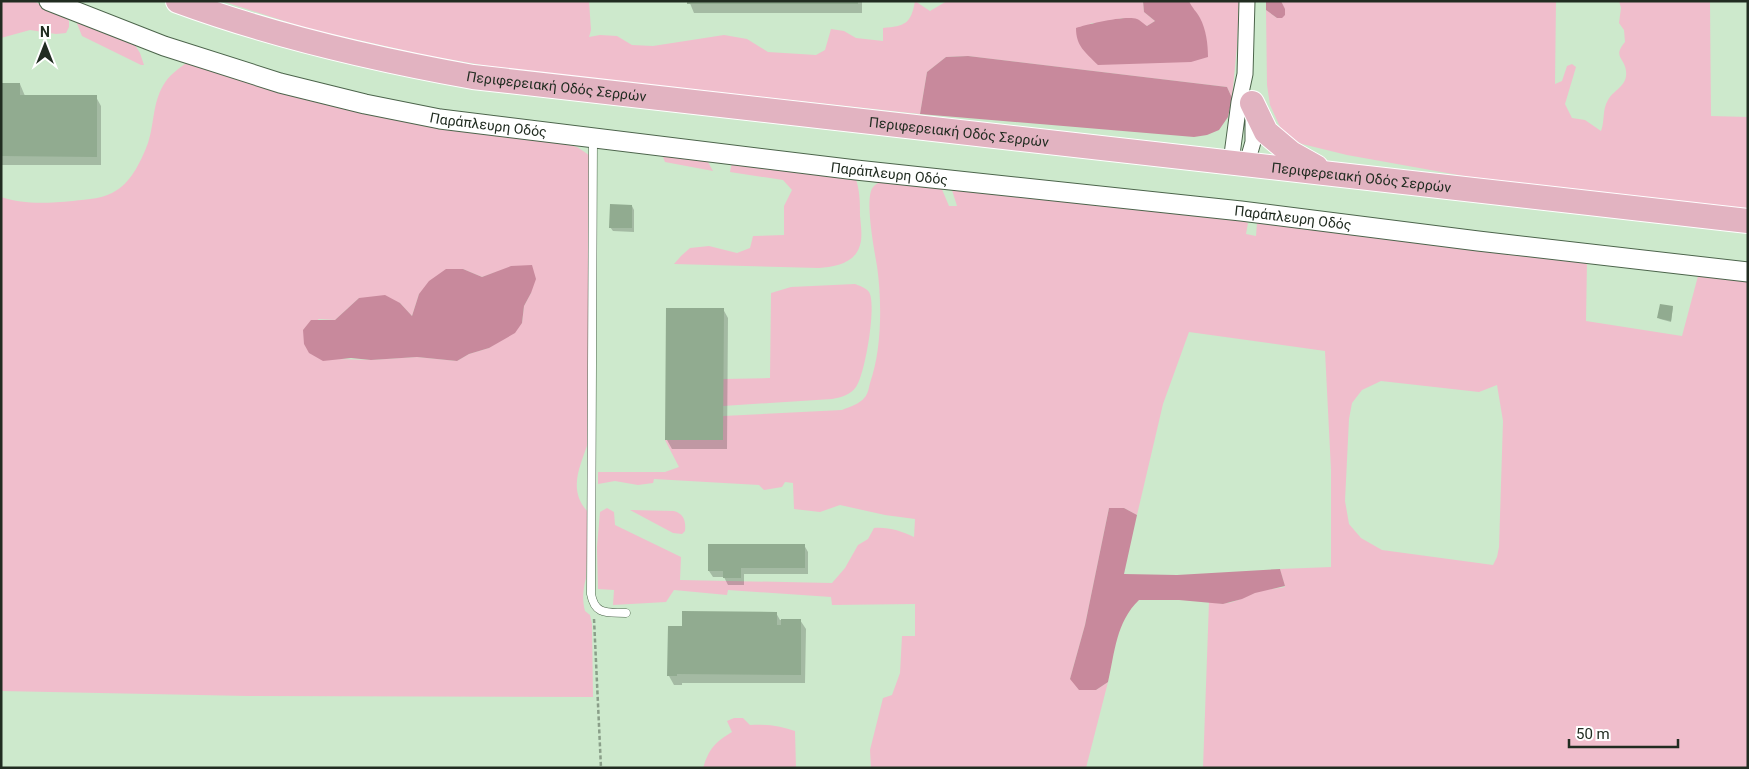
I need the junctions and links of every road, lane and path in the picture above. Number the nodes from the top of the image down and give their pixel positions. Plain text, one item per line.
1 (49, 1) edge
2 (178, 1) edge
3 (1247, 1) edge
4 (1245, 74) junction
5 (1252, 103) junction
6 (594, 138) junction
7 (1239, 162) junction
8 (1331, 173) junction
9 (1748, 221) edge
10 (1748, 272) edge
11 (594, 605) junction
12 (626, 613) dead end
13 (600, 768) edge

1 - 6 street, Παράπλευρη Οδός
2 - 7 main road, Περιφερειακή Οδός Σερρών
3 - 4 street
4 - 5 street
4 - 7 street
5 - 7 street
5 - 8 main road
6 - 10 street, Παράπλευρη Οδός
6 - 11 lane
7 - 8 main road, Περιφερειακή Οδός Σερρών
8 - 9 main road, Περιφερειακή Οδός Σερρών
11 - 12 lane
11 - 13 path

